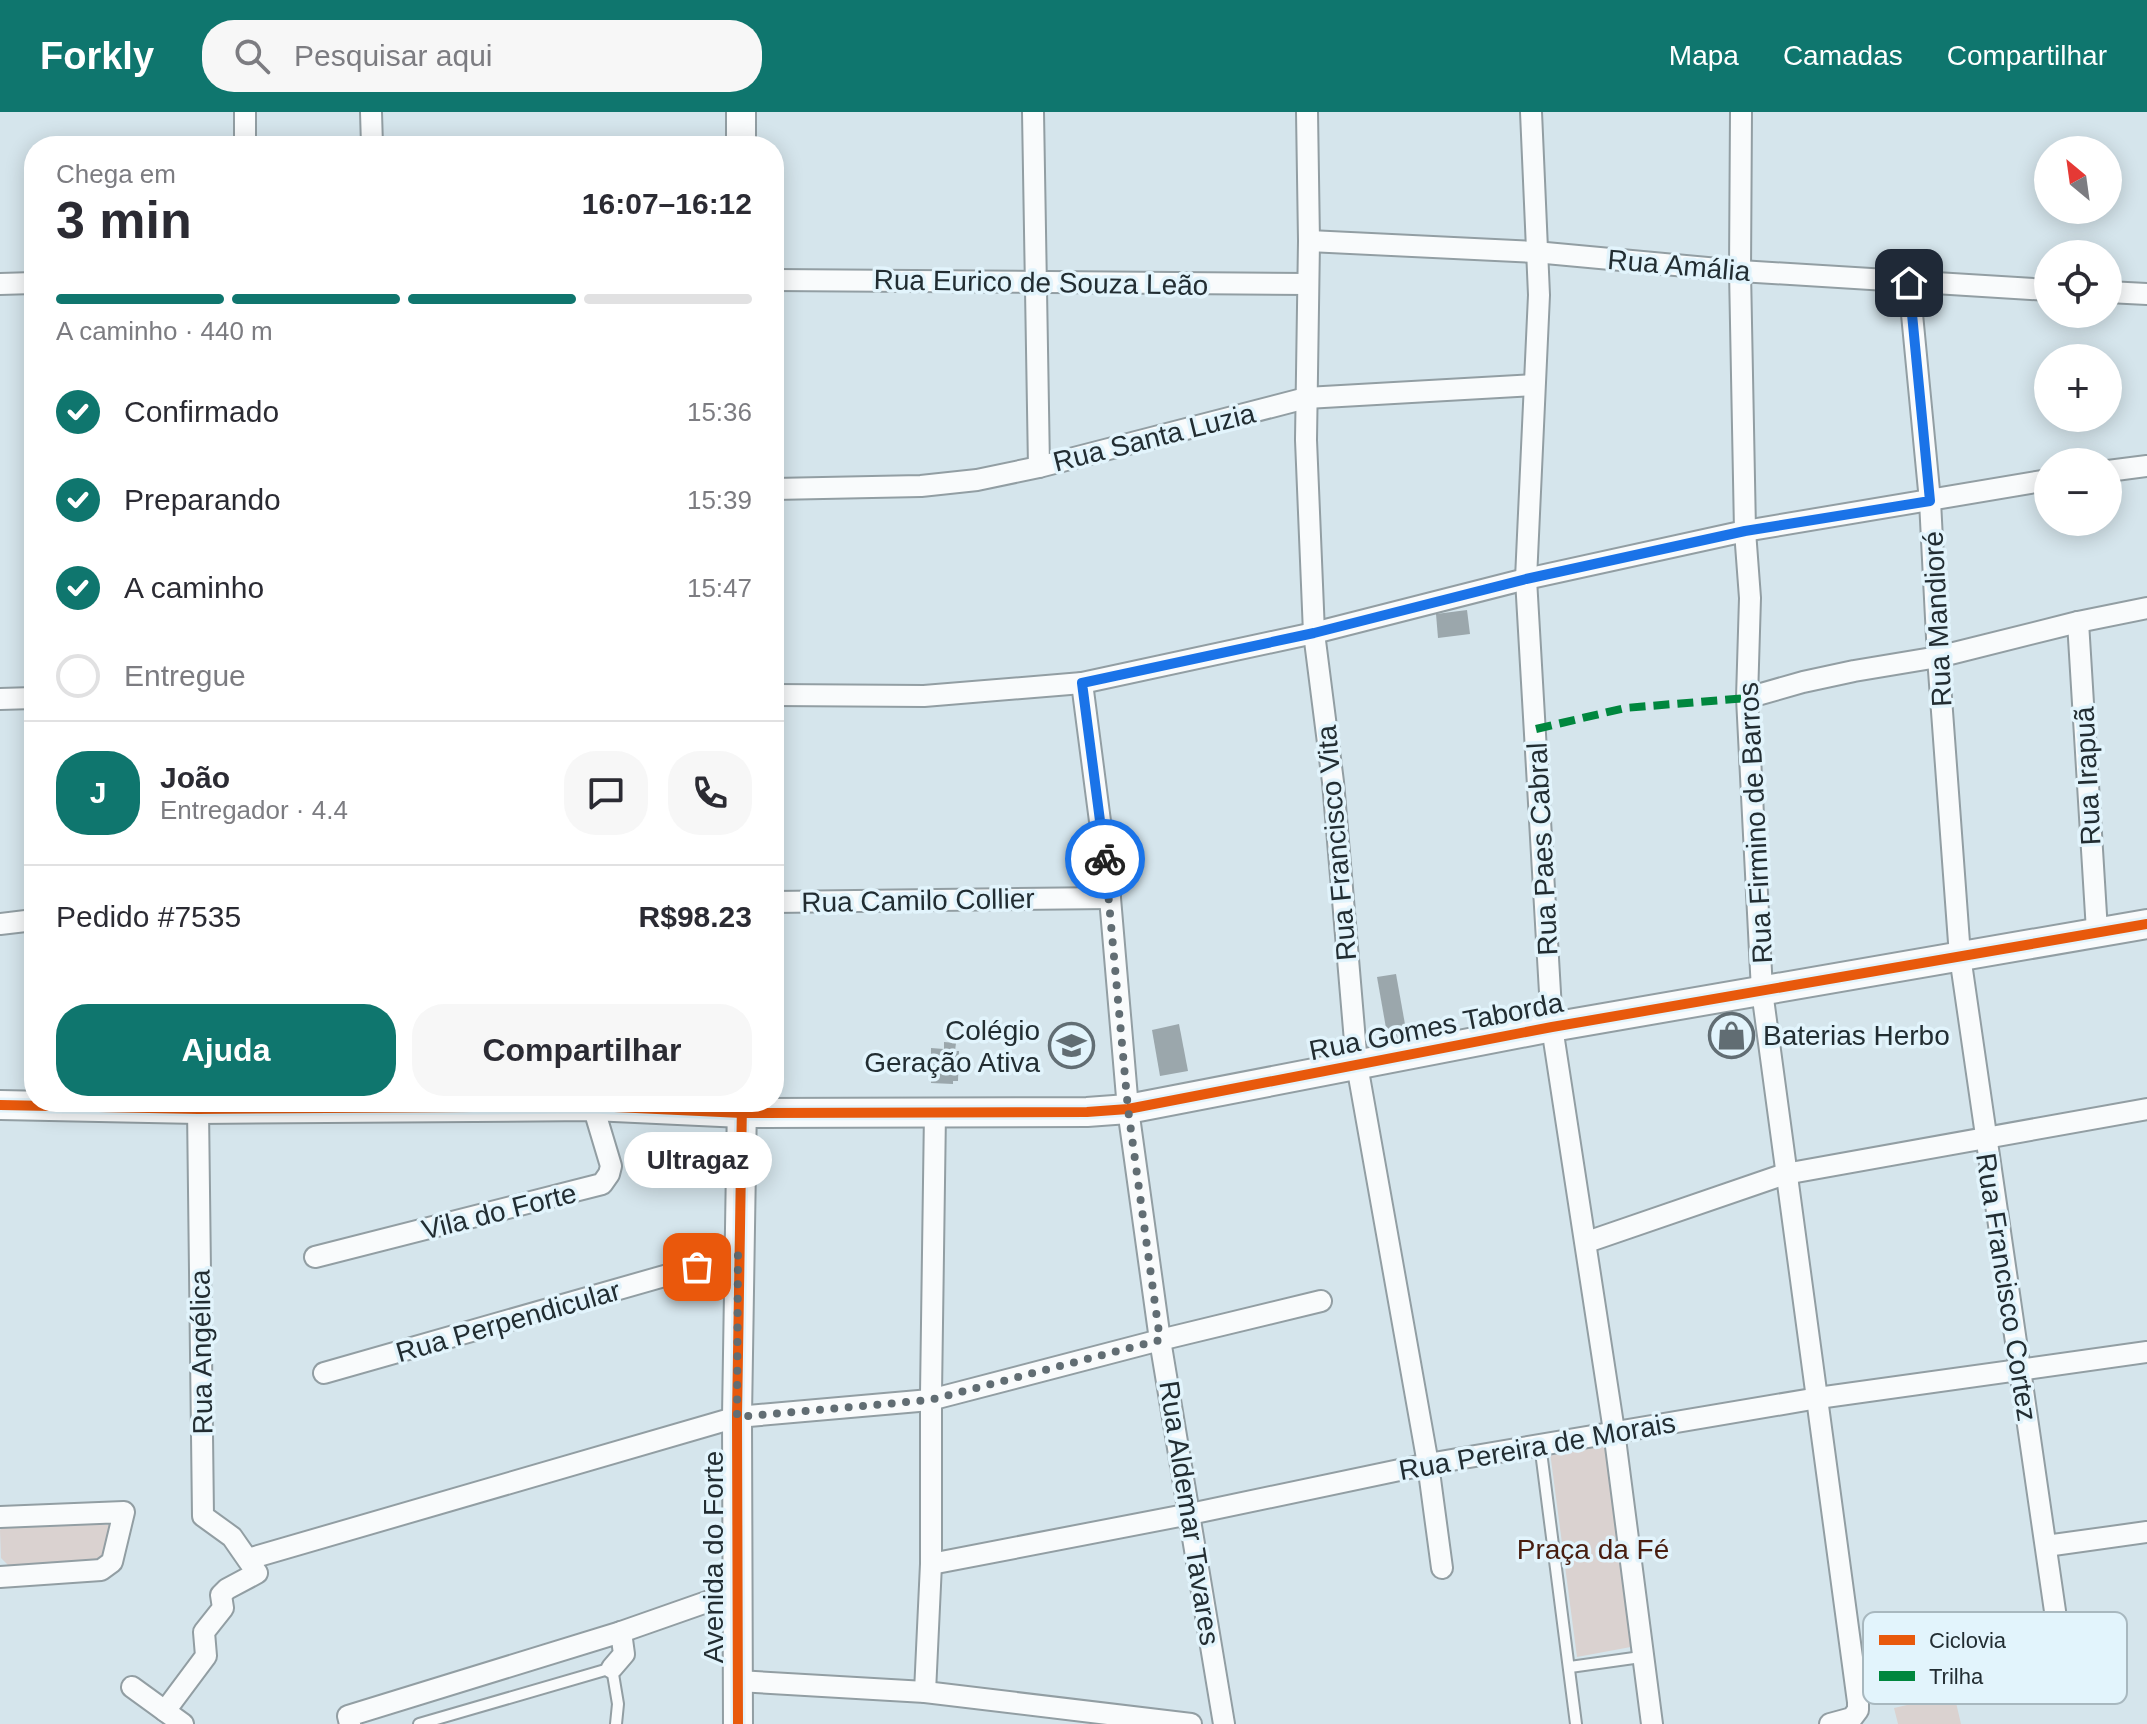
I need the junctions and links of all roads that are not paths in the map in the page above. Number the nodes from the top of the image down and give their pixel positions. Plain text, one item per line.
1 (245, 112) edge
2 (371, 112) edge
3 (741, 112) edge
4 (1033, 112) edge
5 (1307, 112) edge
6 (1531, 112) edge
7 (1741, 112) edge
8 (245, 136) edge
9 (372, 136) edge
10 (741, 136) edge
11 (1309, 241) junction
12 (1535, 252) junction
13 (1740, 271) junction
14 (784, 280) edge
15 (24, 283) edge
16 (1036, 283) junction
17 (1909, 283) junction
18 (0, 284) edge
19 (1308, 284) junction
20 (2034, 289) edge
21 (2122, 293) edge
22 (2147, 294) edge
23 (1534, 385) junction
24 (1306, 398) junction
25 (2147, 466) edge
26 (1039, 467) junction
27 (2122, 469) edge
28 (2034, 482) edge
29 (784, 489) edge
30 (1930, 501) junction
31 (1745, 531) junction
32 (1526, 579) junction
33 (2147, 608) edge
34 (2078, 622) junction
35 (1314, 633) junction
36 (1938, 657) junction
37 (1082, 683) junction
38 (784, 695) edge
39 (24, 698) edge
40 (1747, 698) junction
41 (0, 699) edge
42 (1110, 898) junction
43 (784, 902) edge
44 (24, 921) edge
45 (0, 924) edge
46 (2147, 924) edge
47 (2097, 931) junction
48 (1960, 956) junction
49 (1762, 991) junction
50 (1552, 1027) junction
51 (1357, 1065) junction
52 (0, 1105) edge
53 (24, 1105) edge
54 (1128, 1109) junction
55 (2147, 1109) edge
56 (784, 1110) edge
57 (198, 1112) edge
58 (595, 1112) edge
59 (737, 1112) edge
60 (935, 1112) junction
61 (1985, 1139) junction
62 (1785, 1174) junction
63 (1587, 1242) junction
64 (738, 1255) junction
65 (315, 1257) dead end
66 (1321, 1301) dead end
67 (1160, 1340) junction
68 (2147, 1352) edge
69 (2021, 1368) junction
70 (324, 1373) dead end
71 (1818, 1398) junction
72 (930, 1400) junction
73 (737, 1417) junction
74 (1614, 1431) junction
75 (1540, 1444) junction
76 (1428, 1464) junction
77 (1190, 1514) junction
78 (0, 1517) edge
79 (2147, 1532) edge
80 (2046, 1546) junction
81 (931, 1564) junction
82 (253, 1566) junction
83 (1442, 1568) dead end
84 (0, 1577) edge
85 (738, 1591) junction
86 (2055, 1612) edge
87 (621, 1632) junction
88 (1641, 1657) junction
89 (1570, 1667) junction
90 (612, 1668) junction
91 (738, 1681) junction
92 (132, 1687) dead end
93 (925, 1692) junction
94 (165, 1711) junction
95 (1109, 1719) edge
96 (349, 1720) edge
97 (183, 1724) edge
98 (419, 1724) edge
99 (616, 1724) edge
100 (738, 1724) edge
101 (1191, 1724) edge
102 (1224, 1724) edge
103 (1576, 1724) edge
104 (1652, 1724) edge
105 (1830, 1724) edge

1 - 8 street
2 - 9 street
3 - 10 main road
4 - 16 street
5 - 11 street, Rua Francisco Vita
6 - 12 street, Rua Paes Cabral
7 - 13 street, Rua Firmino de Barros
11 - 12 street, Rua Amália
11 - 19 street, Rua Francisco Vita
12 - 13 street, Rua Amália
12 - 23 street, Rua Paes Cabral
13 - 17 street, Rua Amália
13 - 31 street, Rua Firmino de Barros
14 - 16 street, Rua Eurico de Souza Leão
15 - 18 street
16 - 19 street, Rua Eurico de Souza Leão
16 - 26 street
17 - 20 street, Rua Amália
17 - 30 street, Rua Mandioré
19 - 24 street, Rua Francisco Vita
21 - 22 street
23 - 24 street, Rua Santa Luzia
23 - 32 street, Rua Paes Cabral
24 - 26 street, Rua Santa Luzia
24 - 35 street, Rua Francisco Vita
25 - 27 street
26 - 29 street, Rua Santa Luzia
28 - 30 street
30 - 31 street
30 - 36 street, Rua Mandioré
31 - 32 street
31 - 40 street, Rua Firmino de Barros
32 - 35 street
32 - 50 street, Rua Paes Cabral
33 - 34 street
34 - 36 street
34 - 47 street, Rua Irapuã
35 - 37 street
35 - 51 street, Rua Francisco Vita
36 - 40 street
36 - 48 street, Rua Mandioré
37 - 38 street
37 - 42 street, Rua Aldemar Tavares
39 - 41 street
40 - 49 street, Rua Firmino de Barros
42 - 43 street, Rua Camilo Collier
42 - 54 street, Rua Aldemar Tavares
44 - 45 street
46 - 47 main road, Rua Gomes Taborda
47 - 48 main road, Rua Gomes Taborda
48 - 49 main road, Rua Gomes Taborda
48 - 61 street, Rua Francisco Cortez
49 - 50 main road, Rua Gomes Taborda
49 - 62 street, Rua Firmino de Barros
50 - 51 main road, Rua Gomes Taborda
50 - 63 street, Rua Paes Cabral
51 - 54 main road, Rua Gomes Taborda
51 - 76 street, Rua Francisco Vita
52 - 53 main road, Rua Gomes Taborda
54 - 60 main road, Rua Gomes Taborda
54 - 67 street, Rua Aldemar Tavares
55 - 61 street
56 - 60 main road, Rua Gomes Taborda
57 - 82 street, Rua Angélica
58 - 65 street, Vila do Forte
59 - 64 main road, Avenida do Forte
60 - 72 street
61 - 62 street
61 - 69 street, Rua Francisco Cortez
62 - 63 street
62 - 71 street, Rua Firmino de Barros
63 - 74 street, Rua Paes Cabral
64 - 70 street, Rua Perpendicular
64 - 73 main road, Avenida do Forte
66 - 67 street
67 - 72 street
67 - 77 street, Rua Aldemar Tavares
68 - 69 street, Rua Pereira de Morais
69 - 71 street, Rua Pereira de Morais
69 - 80 street, Rua Francisco Cortez
71 - 74 street, Rua Pereira de Morais
71 - 105 street, Rua Firmino de Barros
72 - 73 street
72 - 81 street
73 - 82 street
73 - 85 main road, Avenida do Forte
74 - 75 street, Rua Pereira de Morais
74 - 88 street, Rua Paes Cabral
75 - 76 street, Rua Pereira de Morais
75 - 89 lane
76 - 77 street, Rua Pereira de Morais
76 - 83 street, Rua Francisco Vita
77 - 81 street, Rua Pereira de Morais
77 - 102 street, Rua Aldemar Tavares
78 - 84 street
79 - 80 street
80 - 86 street, Rua Francisco Cortez
81 - 93 street
82 - 94 street
85 - 87 street
85 - 91 main road, Avenida do Forte
87 - 90 street
87 - 96 street
88 - 89 lane
88 - 104 street, Rua Paes Cabral
89 - 103 lane
90 - 98 lane
90 - 99 lane
91 - 93 street
91 - 100 main road, Avenida do Forte
92 - 94 street
93 - 95 street
94 - 97 street
95 - 101 street

